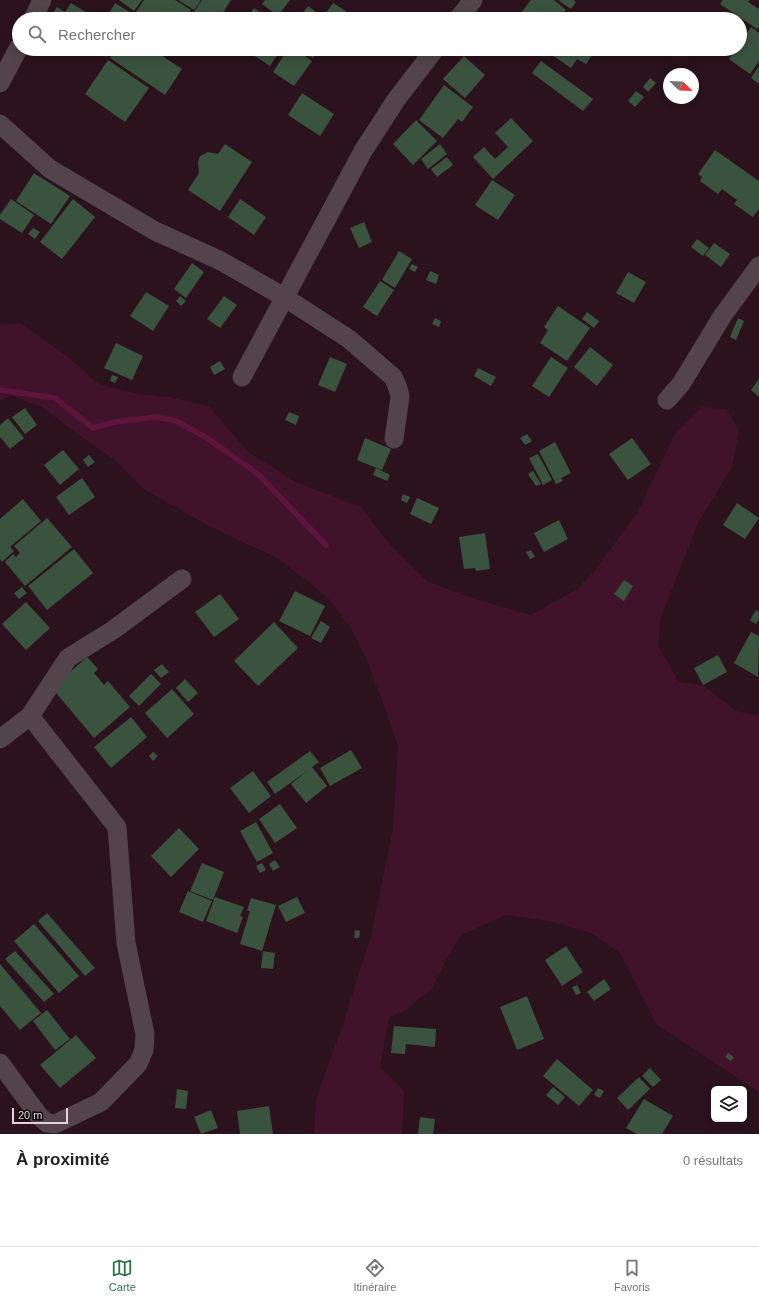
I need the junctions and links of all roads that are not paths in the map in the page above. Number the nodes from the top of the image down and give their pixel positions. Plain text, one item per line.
1 (42, 0) edge
2 (473, 0) edge
3 (36, 12) edge
4 (464, 12) edge
5 (14, 56) edge
6 (430, 56) edge
7 (0, 83) edge
8 (0, 124) edge
9 (759, 266) edge
10 (284, 297) junction
11 (242, 377) dead end
12 (667, 400) dead end
13 (394, 439) dead end
14 (182, 579) dead end
15 (30, 716) junction
16 (0, 739) edge
17 (0, 1063) edge

1 - 3 street
2 - 4 street
5 - 7 street
6 - 10 street
8 - 10 street
9 - 12 street
10 - 11 street
10 - 13 street
14 - 15 street
15 - 16 street
15 - 17 street

